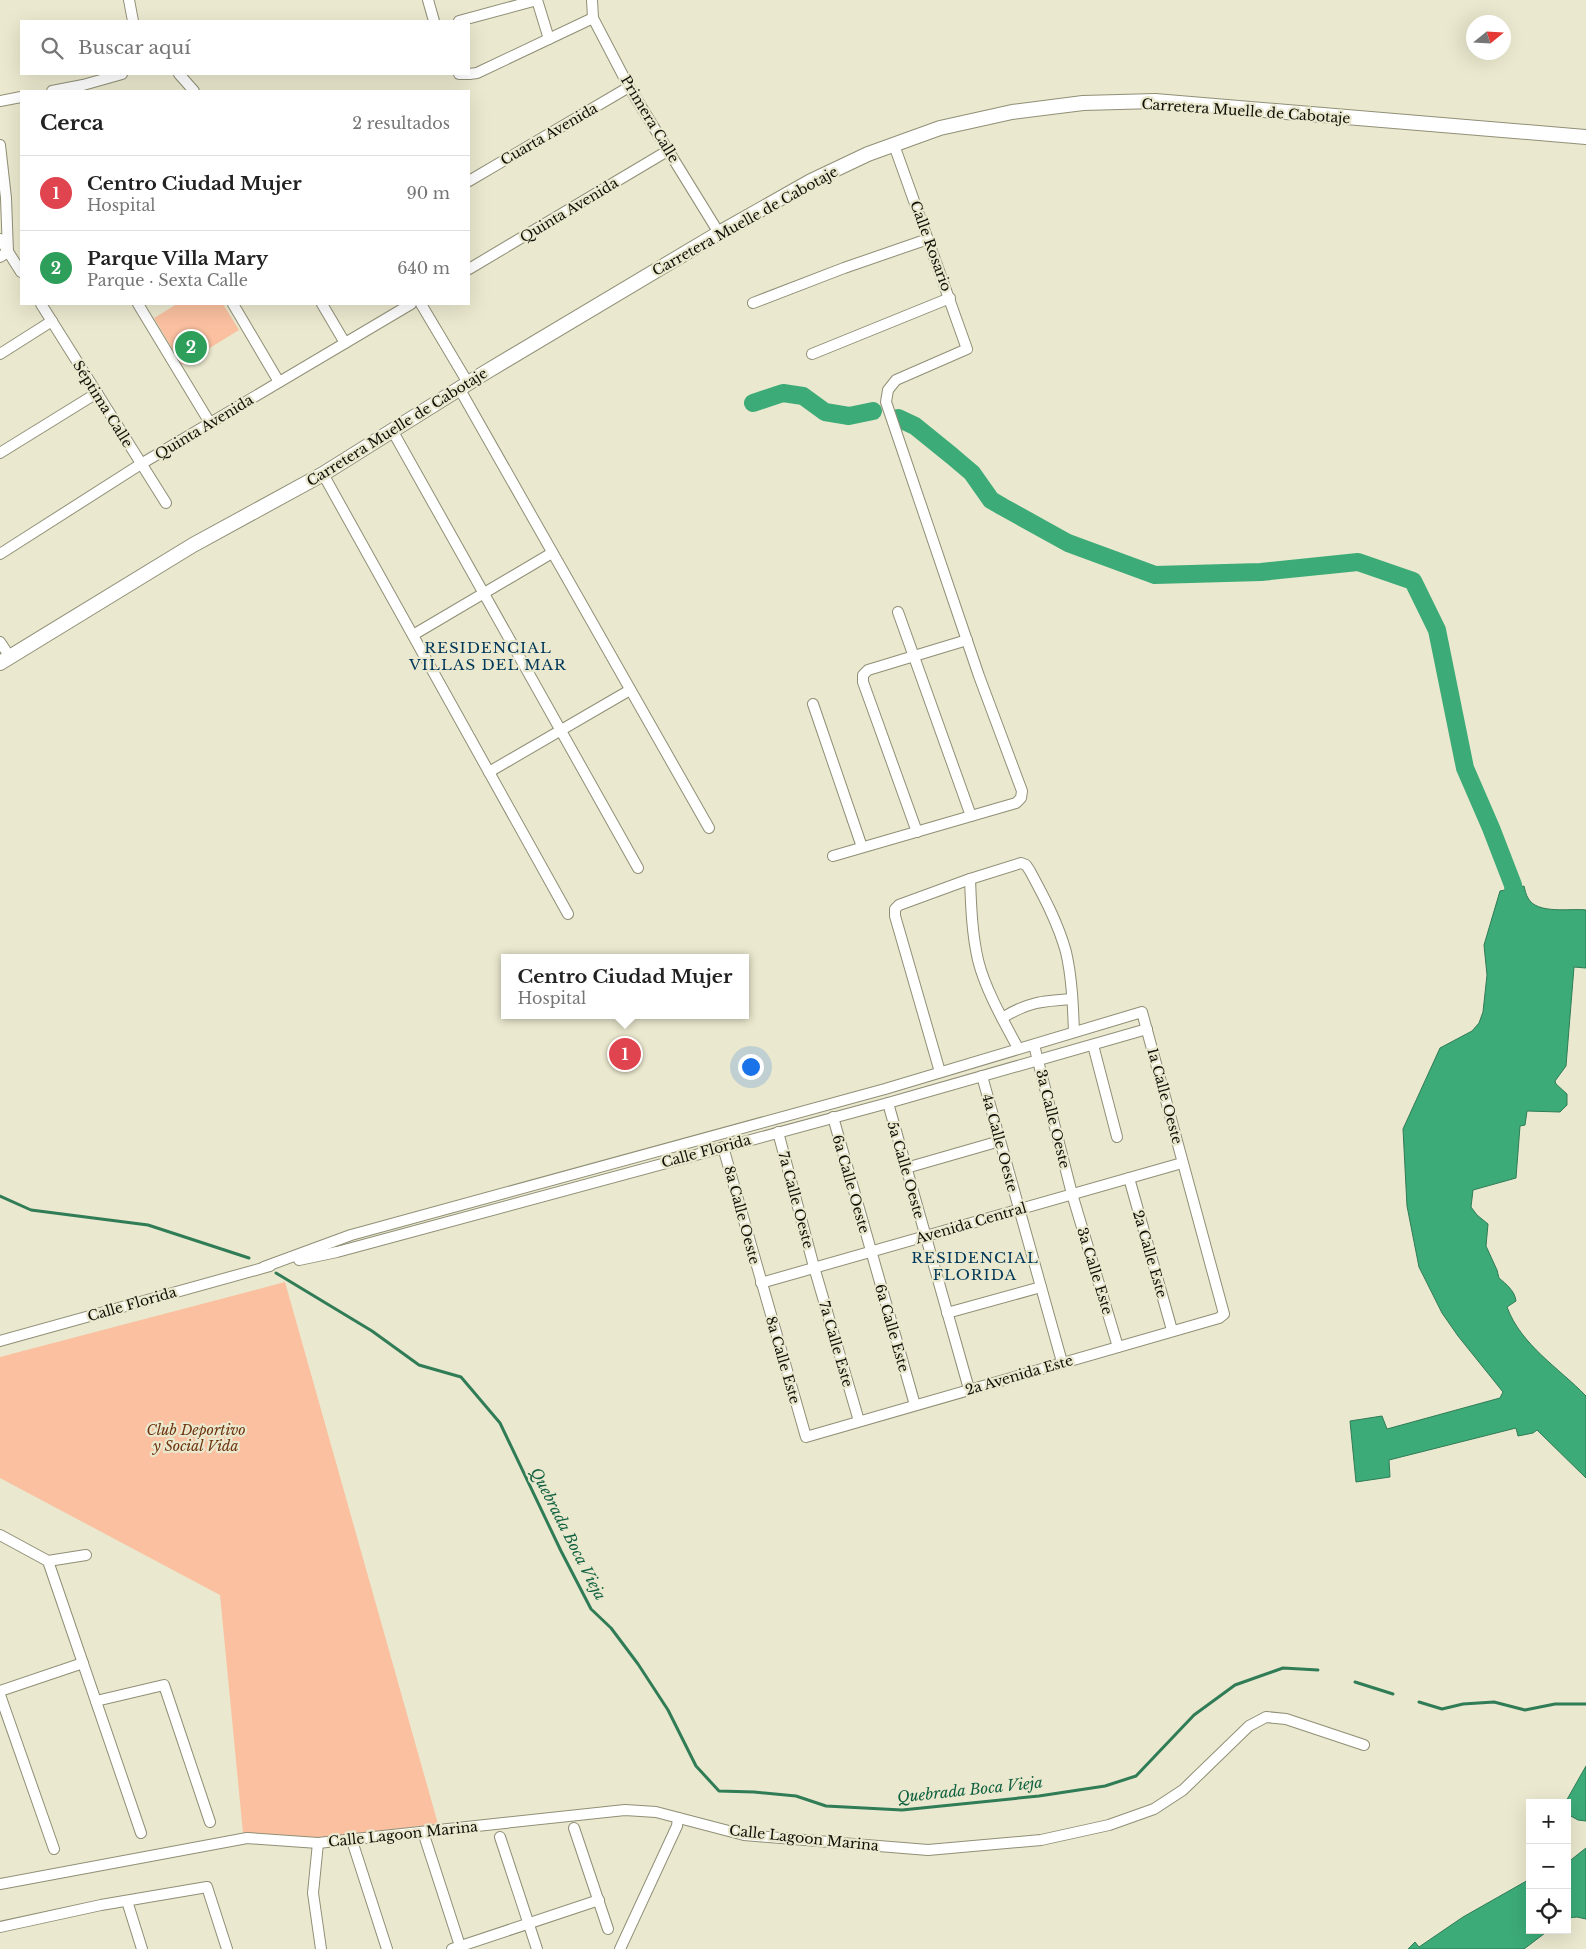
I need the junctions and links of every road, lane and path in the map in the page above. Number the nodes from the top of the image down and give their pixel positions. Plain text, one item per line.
1 (128, 0) edge
2 (428, 0) edge
3 (537, 0) edge
4 (592, 0) edge
5 (593, 18) junction
6 (133, 20) edge
7 (434, 20) edge
8 (463, 20) edge
9 (549, 39) junction
10 (470, 74) edge
11 (118, 75) edge
12 (180, 75) edge
13 (629, 87) junction
14 (57, 90) edge
15 (193, 90) edge
16 (20, 97) edge
17 (0, 102) edge
18 (1586, 137) edge
19 (0, 145) edge
20 (894, 145) junction
21 (669, 150) junction
22 (470, 180) edge
23 (3, 198) edge
24 (720, 232) junction
25 (0, 238) edge
26 (928, 239) junction
27 (4, 254) edge
28 (470, 268) edge
29 (20, 270) edge
30 (950, 298) junction
31 (753, 303) dead end
32 (42, 305) edge
33 (139, 305) edge
34 (234, 305) edge
35 (323, 305) edge
36 (409, 305) edge
37 (422, 305) edge
38 (52, 321) junction
39 (345, 343) junction
40 (0, 354) edge
41 (812, 354) dead end
42 (279, 382) junction
43 (463, 386) junction
44 (97, 393) junction
45 (210, 424) junction
46 (392, 430) junction
47 (0, 453) edge
48 (142, 464) junction
49 (323, 474) junction
50 (166, 504) dead end
51 (552, 553) junction
52 (0, 554) edge
53 (483, 592) junction
54 (898, 612) dead end
55 (413, 635) junction
56 (967, 640) junction
57 (0, 642) edge
58 (914, 657) junction
59 (5, 660) edge
60 (630, 690) junction
61 (813, 704) dead end
62 (560, 730) junction
63 (489, 772) junction
64 (971, 816) junction
65 (709, 828) dead end
66 (917, 832) junction
67 (862, 847) junction
68 (833, 856) dead end
69 (638, 868) dead end
70 (970, 879) junction
71 (568, 914) dead end
72 (1072, 999) junction
73 (1142, 1012) joint
74 (1002, 1018) junction
75 (1147, 1029) junction
76 (1074, 1032) junction
77 (1034, 1045) junction
78 (1093, 1045) junction
79 (1018, 1048) junction
80 (1038, 1060) junction
81 (940, 1072) junction
82 (982, 1076) junction
83 (888, 1103) junction
84 (833, 1118) junction
85 (778, 1132) junction
86 (1117, 1137) dead end
87 (1000, 1141) junction
88 (723, 1147) junction
89 (1182, 1163) junction
90 (906, 1168) junction
91 (1129, 1178) junction
92 (1072, 1194) junction
93 (1018, 1210) junction
94 (925, 1236) junction
95 (870, 1252) junction
96 (264, 1267) junction
97 (814, 1268) junction
98 (761, 1282) junction
99 (1041, 1287) junction
100 (1223, 1307) joint
101 (947, 1313) junction
102 (1172, 1330) junction
103 (0, 1341) edge
104 (1118, 1348) junction
105 (1062, 1362) junction
106 (969, 1389) junction
107 (915, 1405) junction
108 (859, 1421) junction
109 (806, 1437) joint
110 (0, 1535) edge
111 (86, 1555) dead end
112 (48, 1561) junction
113 (83, 1663) junction
114 (0, 1690) edge
115 (0, 1697) edge
116 (96, 1701) junction
117 (1364, 1745) dead end
118 (678, 1818) junction
119 (210, 1822) dead end
120 (574, 1828) dead end
121 (423, 1832) junction
122 (141, 1833) dead end
123 (500, 1837) dead end
124 (318, 1843) junction
125 (354, 1847) dead end
126 (54, 1849) dead end
127 (0, 1884) edge
128 (127, 1900) junction
129 (599, 1900) junction
130 (528, 1924) junction
131 (0, 1927) edge
132 (608, 1929) dead end
133 (457, 1948) edge
134 (142, 1949) edge
135 (227, 1949) edge
136 (321, 1949) edge
137 (387, 1949) edge
138 (536, 1949) edge
139 (620, 1949) edge

1 - 6 street
2 - 7 street
3 - 8 street
3 - 9 street
4 - 5 street, Primera Calle
5 - 9 street
5 - 13 street, Primera Calle
9 - 10 street
11 - 14 street
12 - 15 street
13 - 21 street, Primera Calle
13 - 22 street, Cuarta Avenida
16 - 17 street
18 - 20 main road, Carretera Muelle de Cabotaje
19 - 23 street
20 - 24 main road, Carretera Muelle de Cabotaje
20 - 26 street, Calle Rosario
21 - 24 street, Primera Calle
21 - 28 street, Quinta Avenida
23 - 27 street
24 - 43 main road, Carretera Muelle de Cabotaje
25 - 27 street
26 - 30 street, Calle Rosario
26 - 31 street
27 - 29 street
30 - 41 street
30 - 56 street, Calle Rosario
32 - 38 street, Séptima Calle
33 - 45 street
34 - 42 street
35 - 39 street
36 - 39 street, Quinta Avenida
37 - 43 street
38 - 40 street
38 - 44 street, Séptima Calle
39 - 42 street, Quinta Avenida
42 - 45 street, Quinta Avenida
43 - 46 main road, Carretera Muelle de Cabotaje
43 - 51 street
44 - 47 street
44 - 48 street, Séptima Calle
45 - 48 street, Quinta Avenida
46 - 49 main road, Carretera Muelle de Cabotaje
46 - 53 street
48 - 50 street, Séptima Calle
48 - 52 street, Quinta Avenida
49 - 55 street
49 - 59 main road, Carretera Muelle de Cabotaje
51 - 53 street
51 - 60 street
53 - 55 street
53 - 62 street
54 - 58 street
55 - 63 street
56 - 58 street
56 - 64 street
57 - 59 street
58 - 64 street
58 - 66 street
60 - 62 street
60 - 65 street
61 - 67 street
62 - 63 street
62 - 69 street
63 - 71 street
64 - 66 street
66 - 67 street
67 - 68 street
70 - 72 street
70 - 74 street
70 - 81 street
72 - 74 street
72 - 76 street
73 - 75 street, 1a Calle Oeste
73 - 76 street, Calle Florida
74 - 79 street
75 - 78 street, Calle Florida
75 - 89 street, 1a Calle Oeste
76 - 77 street, Calle Florida
77 - 79 street, Calle Florida
77 - 80 street, 3a Calle Oeste
78 - 80 street, Calle Florida
78 - 86 street
79 - 81 street, Calle Florida
80 - 82 street, Calle Florida
80 - 92 street, 3a Calle Oeste
81 - 96 street, Calle Florida
82 - 83 street, Calle Florida
82 - 87 street, 4a Calle Oeste
83 - 84 street, Calle Florida
83 - 90 street, 5a Calle Oeste
84 - 85 street, Calle Florida
84 - 95 street, 6a Calle Oeste
85 - 88 street, Calle Florida
85 - 97 street, 7a Calle Oeste
87 - 90 street
87 - 93 street, 4a Calle Oeste
88 - 96 street, Calle Florida
88 - 98 street, 8a Calle Oeste
89 - 91 street, Avenida Central
89 - 100 street, 1a Calle Oeste
90 - 94 street, 5a Calle Oeste
91 - 92 street, Avenida Central
91 - 102 street, 2a Calle Este
92 - 93 street, Avenida Central
92 - 104 street, 3a Calle Este
93 - 94 street, Avenida Central
93 - 99 street, 4a Calle Oeste
94 - 95 street, Avenida Central
94 - 101 street, 5a Calle Oeste
95 - 97 street, Avenida Central
95 - 107 street, 6a Calle Este
96 - 103 street, Calle Florida
97 - 98 street, Avenida Central
97 - 108 street, 7a Calle Este
98 - 109 street, 8a Calle Este
99 - 101 street
99 - 105 street, 4a Calle Oeste
100 - 102 street, 2a Avenida Este
101 - 106 street, 5a Calle Oeste
102 - 104 street, 2a Avenida Este
104 - 105 street, 2a Avenida Este
105 - 106 street, 2a Avenida Este
106 - 107 street, 2a Avenida Este
107 - 108 street, 2a Avenida Este
108 - 109 street, 2a Avenida Este
110 - 112 street
111 - 112 street
112 - 113 street
113 - 114 street
113 - 116 street
115 - 126 street
116 - 119 street
116 - 122 street
117 - 118 street, Calle Lagoon Marina
118 - 121 street, Calle Lagoon Marina
118 - 139 street
120 - 129 street
121 - 124 street, Calle Lagoon Marina
121 - 133 street
123 - 130 street
124 - 127 street, Calle Lagoon Marina
124 - 136 street
125 - 137 street
128 - 131 street
128 - 134 street
128 - 135 street
129 - 130 street
129 - 132 street
130 - 133 street
130 - 138 street

